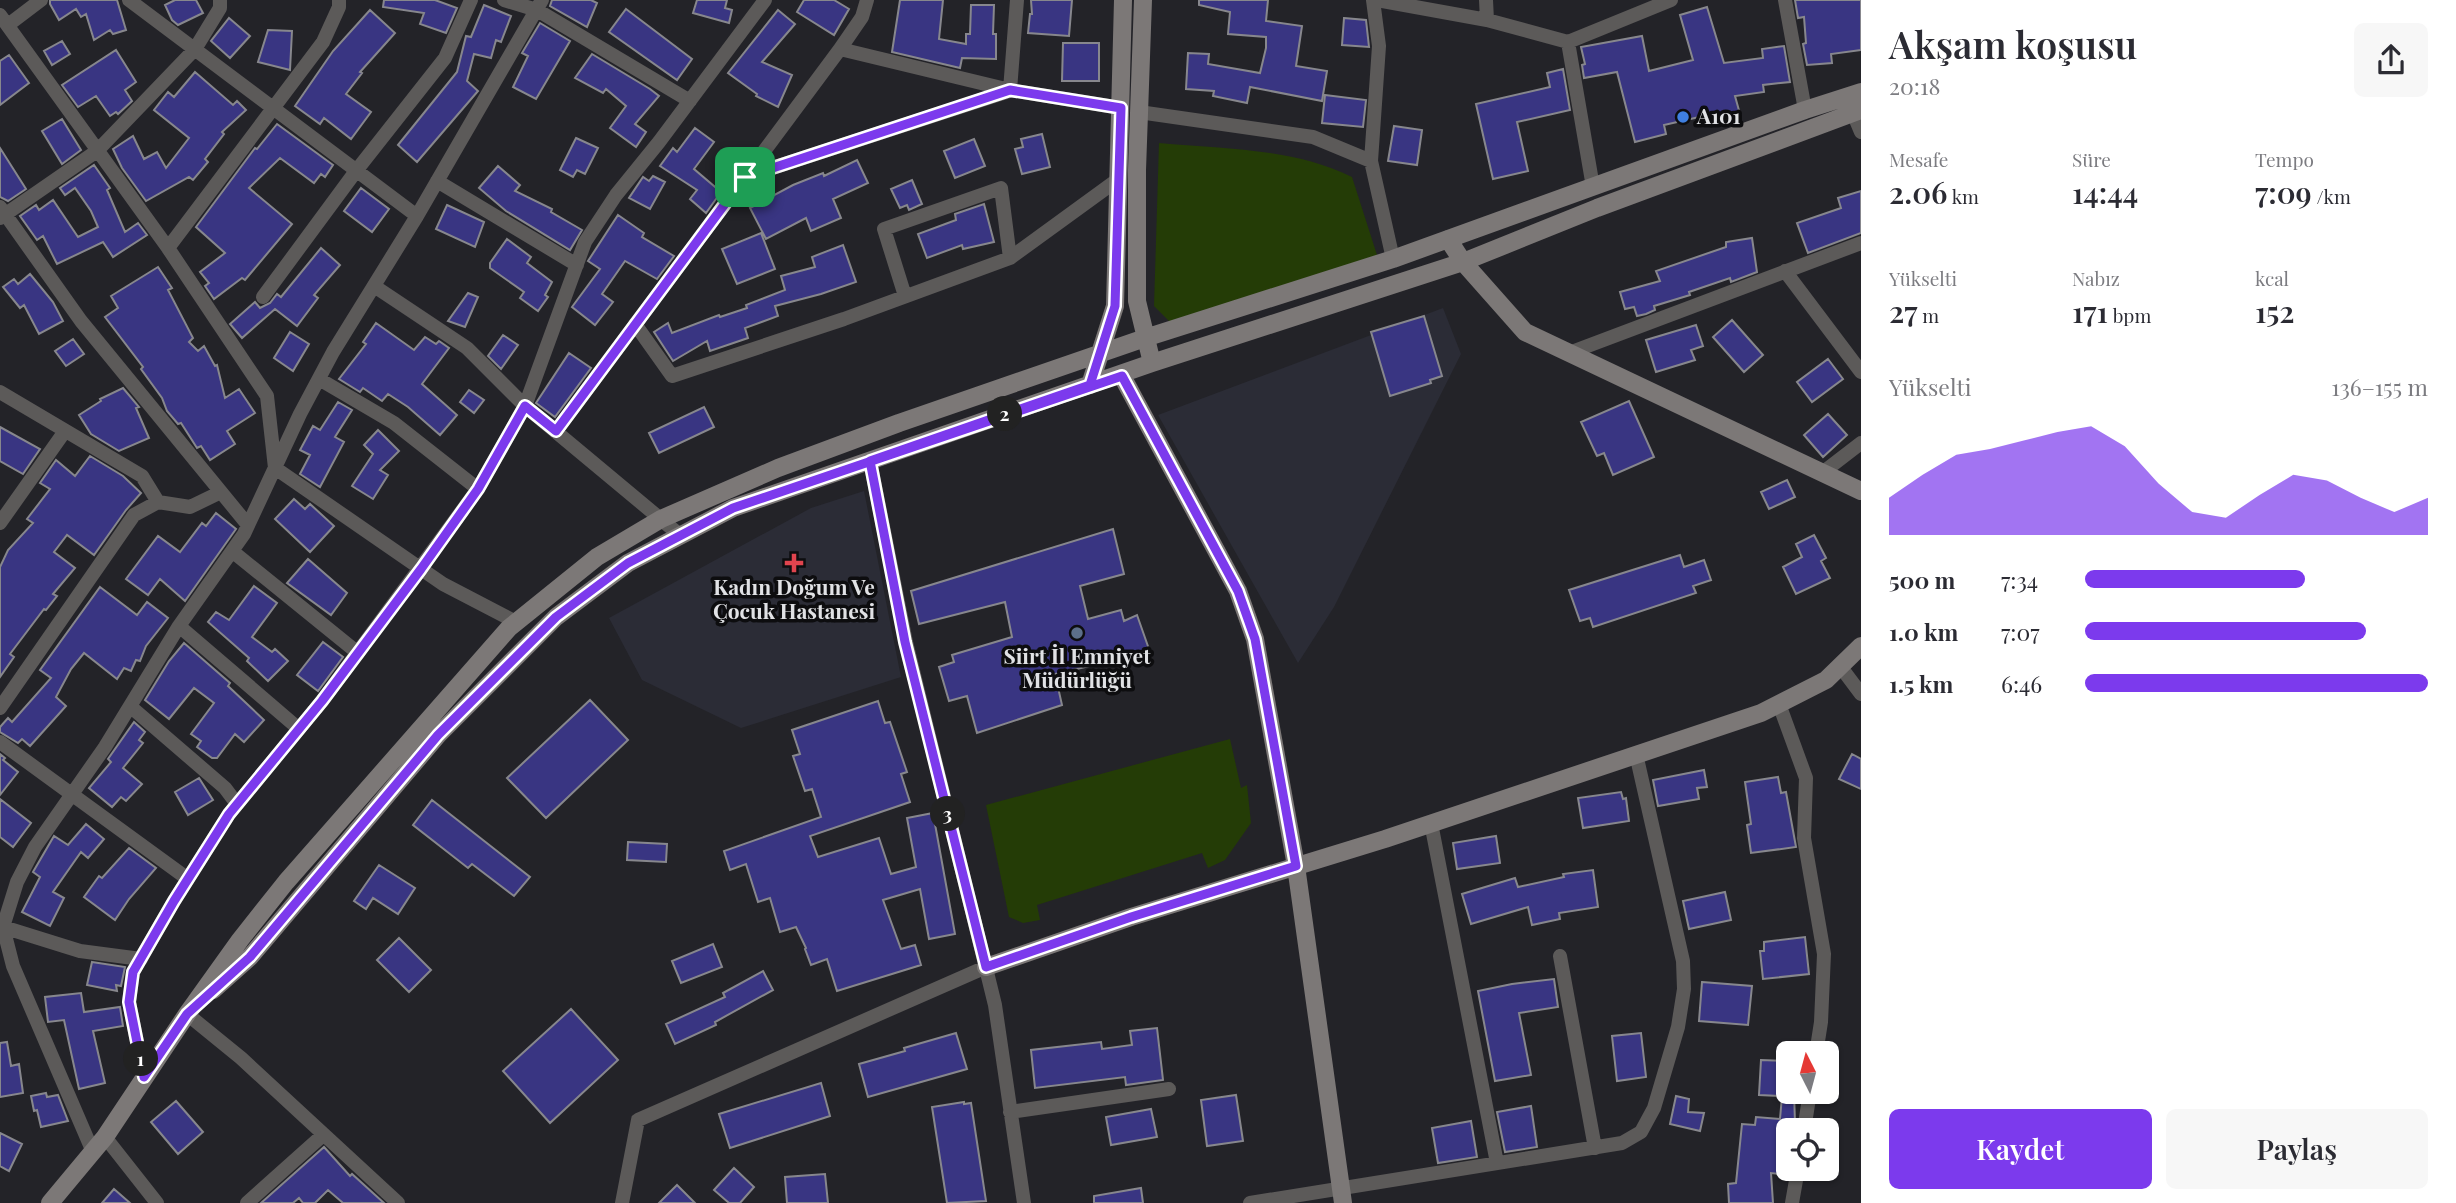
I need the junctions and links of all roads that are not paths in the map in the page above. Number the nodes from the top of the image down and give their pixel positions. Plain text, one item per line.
1 (41, 0) edge
2 (129, 0) edge
3 (220, 0) edge
4 (339, 0) edge
5 (471, 0) edge
6 (504, 0) edge
7 (764, 0) edge
8 (867, 0) edge
9 (1017, 0) edge
10 (1123, 0) edge
11 (1143, 0) edge
12 (1375, 0) edge
13 (1486, 0) edge
14 (1671, 0) edge
15 (1785, 0) edge
16 (539, 5) edge
17 (4, 20) edge
18 (1487, 20) junction
19 (1568, 42) junction
20 (195, 49) junction
21 (840, 49) junction
22 (1010, 90) junction
23 (1861, 92) edge
24 (690, 101) junction
25 (272, 107) junction
26 (1130, 110) junction
27 (1805, 110) junction
28 (1857, 111) edge
29 (1861, 132) edge
30 (97, 151) junction
31 (1371, 161) junction
32 (356, 171) junction
33 (745, 177) junction
34 (1120, 178) junction
35 (437, 181) junction
36 (1592, 187) junction
37 (2, 213) edge
38 (417, 216) junction
39 (1448, 239) junction
40 (1861, 243) edge
41 (168, 248) junction
42 (1010, 258) junction
43 (1393, 259) junction
44 (1463, 262) junction
45 (577, 265) junction
46 (1785, 271) junction
47 (374, 286) junction
48 (905, 296) junction
49 (263, 297) dead end
50 (635, 324) junction
51 (1144, 338) junction
52 (1101, 352) junction
53 (1569, 353) junction
54 (1152, 363) junction
55 (1861, 372) edge
56 (1122, 376) junction
57 (319, 379) junction
58 (1090, 385) junction
59 (0, 392) edge
60 (525, 406) junction
61 (65, 430) junction
62 (556, 431) junction
63 (1861, 443) edge
64 (870, 461) junction
65 (275, 468) junction
66 (1822, 473) junction
67 (478, 489) junction
68 (1861, 491) edge
69 (221, 492) junction
70 (158, 502) junction
71 (5, 504) edge
72 (662, 519) junction
73 (0, 523) edge
74 (248, 525) junction
75 (681, 536) junction
76 (232, 551) junction
77 (421, 569) junction
78 (516, 622) junction
79 (179, 626) junction
80 (1861, 646) edge
81 (358, 653) junction
82 (1840, 666) junction
83 (1861, 694) edge
84 (1779, 704) junction
85 (131, 707) junction
86 (0, 708) edge
87 (299, 729) junction
88 (0, 742) edge
89 (1636, 754) junction
90 (73, 793) junction
91 (237, 804) junction
92 (1431, 823) junction
93 (1296, 866) junction
94 (188, 879) junction
95 (2, 928) edge
96 (1560, 956) dead end
97 (141, 959) junction
98 (986, 967) junction
99 (187, 1014) junction
100 (1818, 1041) edge
101 (144, 1077) junction
102 (1169, 1089) dead end
103 (1010, 1112) junction
104 (323, 1135) junction
105 (105, 1138) junction
106 (1595, 1148) junction
107 (93, 1152) junction
108 (1497, 1163) junction
109 (1796, 1181) edge
110 (1342, 1195) edge
111 (50, 1203) edge
112 (157, 1203) edge
113 (247, 1203) edge
114 (398, 1203) edge
115 (622, 1203) edge
116 (1024, 1203) edge
117 (1250, 1203) edge
118 (1792, 1203) edge

1 - 17 street
2 - 20 street
3 - 20 street
4 - 25 street
5 - 32 street
6 - 16 street
7 - 24 street
8 - 21 street
9 - 22 street
10 - 26 main road
11 - 26 main road
12 - 18 street
12 - 31 street
13 - 18 street
14 - 19 street
15 - 27 street
16 - 24 street
16 - 35 street
17 - 30 street
18 - 19 street
19 - 36 street
20 - 25 street
20 - 30 street
21 - 22 street
21 - 33 street
22 - 26 street
22 - 33 street
23 - 27 main road
24 - 45 street
25 - 32 street
25 - 41 street
26 - 31 street
26 - 34 main road
26 - 51 main road
27 - 36 main road
28 - 29 street
28 - 44 main road
30 - 37 street
30 - 41 street
31 - 43 street
32 - 38 street
32 - 49 street
33 - 50 street
34 - 42 street
34 - 52 main road
35 - 38 street
35 - 45 street
36 - 39 main road
37 - 69 street
38 - 47 street
39 - 43 main road
39 - 44 main road
40 - 46 street
41 - 65 street
42 - 48 street
42 - 48 street
43 - 51 main road
44 - 53 main road
44 - 54 main road
45 - 60 street
46 - 53 street
46 - 55 street
47 - 57 street
47 - 60 street
48 - 50 street
50 - 62 street
51 - 52 main road
51 - 54 main road
52 - 58 main road
52 - 72 main road
53 - 66 main road
54 - 56 main road
56 - 58 main road
56 - 93 main road
57 - 65 street
57 - 67 street
58 - 64 main road
59 - 61 street
60 - 62 street
60 - 67 street
61 - 70 street
61 - 71 street
62 - 72 street
63 - 66 street
64 - 75 main road
64 - 98 street
65 - 74 street
65 - 77 street
66 - 68 main road
67 - 77 street
69 - 70 street
69 - 74 street
70 - 86 street
71 - 73 street
72 - 75 street
72 - 78 main road
74 - 76 street
75 - 99 main road
76 - 79 street
76 - 81 street
77 - 78 street
77 - 81 street
78 - 99 main road
79 - 85 street
79 - 87 street
80 - 82 main road
81 - 87 street
82 - 83 street
82 - 84 main road
84 - 89 main road
84 - 100 street
85 - 90 street
85 - 91 street
87 - 91 street
88 - 90 street
89 - 92 main road
89 - 106 street
90 - 94 street
90 - 95 street
91 - 94 street
92 - 93 main road
92 - 108 street
93 - 98 main road
93 - 110 main road
94 - 97 street
95 - 97 street
95 - 107 street
96 - 106 street
97 - 101 street
98 - 103 street
98 - 115 street
99 - 101 main road
99 - 104 street
101 - 105 main road
102 - 103 street
103 - 116 street
104 - 113 street
104 - 114 street
105 - 107 main road
105 - 112 street
106 - 108 street
107 - 111 main road
108 - 110 street
109 - 118 street
110 - 117 street

